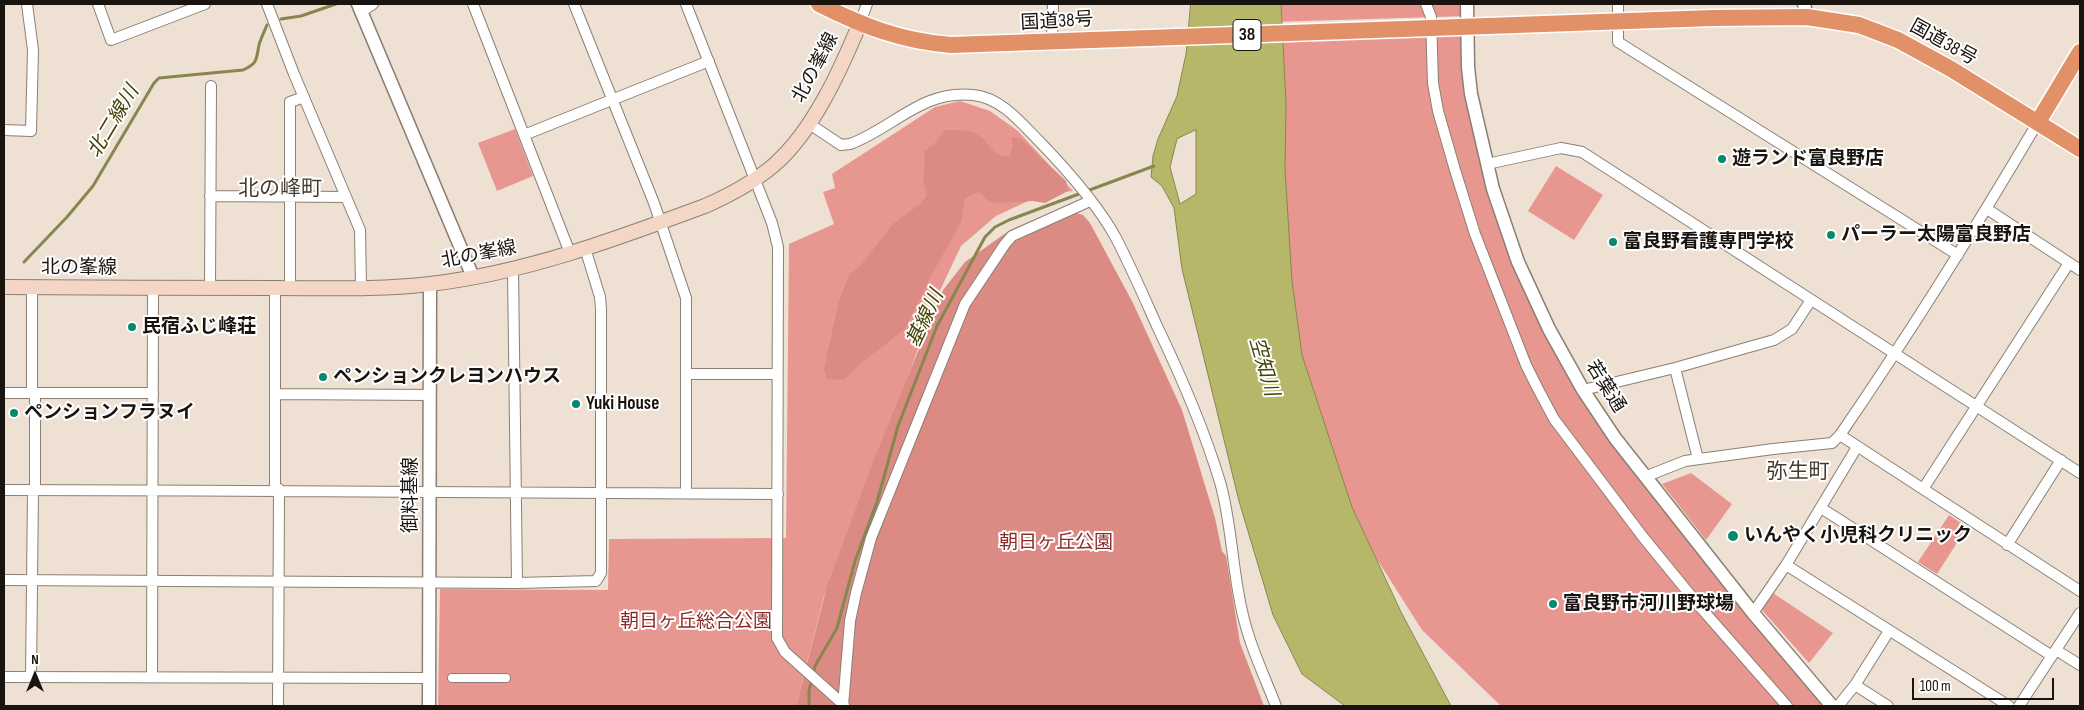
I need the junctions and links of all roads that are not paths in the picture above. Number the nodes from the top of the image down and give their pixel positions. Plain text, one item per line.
1 (27, 4) edge
2 (98, 4) edge
3 (205, 4) edge
4 (267, 4) edge
5 (374, 4) edge
6 (473, 4) edge
7 (574, 4) edge
8 (686, 4) edge
9 (819, 4) edge
10 (867, 4) edge
11 (1053, 4) edge
12 (1426, 4) edge
13 (1467, 4) edge
14 (1618, 4) edge
15 (184, 8) edge
16 (360, 8) edge
17 (1806, 11) edge
18 (860, 23) junction
19 (1617, 23) junction
20 (1467, 27) junction
21 (1428, 29) junction
22 (1052, 41) junction
23 (2080, 52) edge
24 (709, 61) junction
25 (211, 86) dead end
26 (304, 97) junction
27 (613, 100) junction
28 (2038, 122) junction
29 (808, 124) junction
30 (4, 130) edge
31 (524, 135) junction
32 (2080, 149) edge
33 (1487, 164) junction
34 (755, 180) junction
35 (210, 196) junction
36 (290, 196) junction
37 (346, 197) junction
38 (1090, 202) junction
39 (1987, 209) junction
40 (660, 223) junction
41 (585, 248) junction
42 (570, 253) junction
43 (1958, 255) junction
44 (2069, 263) junction
45 (513, 269) junction
46 (2080, 270) edge
47 (473, 277) junction
48 (430, 284) junction
49 (4, 287) edge
50 (32, 287) junction
51 (153, 287) junction
52 (210, 288) junction
53 (283, 288) junction
54 (361, 288) junction
55 (1812, 300) junction
56 (1896, 354) junction
57 (1675, 368) junction
58 (686, 374) junction
59 (777, 374) junction
60 (1583, 390) junction
61 (4, 393) edge
62 (34, 394) junction
63 (153, 394) junction
64 (275, 394) junction
65 (430, 395) junction
66 (1976, 407) junction
67 (1840, 435) junction
68 (1858, 447) junction
69 (1698, 459) junction
70 (2061, 460) junction
71 (2080, 473) edge
72 (1646, 476) junction
73 (277, 489) junction
74 (1923, 489) junction
75 (4, 490) edge
76 (34, 490) junction
77 (153, 490) junction
78 (430, 492) junction
79 (517, 492) junction
80 (601, 492) junction
81 (686, 492) junction
82 (778, 494) junction
83 (1821, 508) junction
84 (2007, 545) junction
85 (1786, 565) junction
86 (4, 580) edge
87 (31, 580) junction
88 (152, 581) junction
89 (278, 582) junction
90 (430, 583) junction
91 (517, 583) junction
92 (2080, 591) edge
93 (1753, 613) junction
94 (2080, 613) edge
95 (1889, 630) junction
96 (2054, 653) junction
97 (2080, 665) edge
98 (4, 677) edge
99 (31, 677) junction
100 (152, 677) junction
101 (278, 678) junction
102 (429, 678) junction
103 (452, 678) dead end
104 (506, 678) dead end
105 (1855, 685) junction
106 (278, 706) edge
107 (429, 706) edge
108 (843, 706) edge
109 (1276, 706) edge
110 (1787, 706) edge
111 (1832, 706) edge
112 (1838, 706) edge
113 (1888, 706) edge
114 (2009, 706) edge
115 (2019, 706) edge

1 - 30 street
2 - 15 street
3 - 15 street
4 - 26 street
5 - 16 street
6 - 31 street
7 - 27 street
8 - 24 street
9 - 18 highway, 国道38号 / 38
10 - 18 street
11 - 22 street
12 - 21 street
13 - 20 street, 若葉通
14 - 19 street
16 - 47 street
17 - 19 highway, 国道38号 / 38
17 - 28 highway, 国道38号 / 38
18 - 22 highway, 国道38号 / 38
18 - 29 main road, 北の峯線
19 - 20 highway, 国道38号 / 38
19 - 43 street
20 - 21 highway, 国道38号 / 38
20 - 33 street, 若葉通
21 - 22 highway, 国道38号 / 38
21 - 110 street
23 - 28 highway
24 - 27 street
24 - 34 street
25 - 35 street
26 - 36 street
26 - 37 street
27 - 31 street
27 - 40 street
28 - 32 highway, 国道38号 / 38
28 - 39 street
29 - 34 main road, 北の峯線
29 - 38 street
31 - 42 street
33 - 55 street
33 - 60 street, 若葉通
34 - 40 main road, 北の峯線
34 - 59 street
35 - 36 street
35 - 52 street
36 - 37 street
36 - 53 street
37 - 54 street
38 - 108 street
38 - 109 street
39 - 43 street
39 - 44 street
40 - 41 main road, 北の峯線
40 - 58 street
41 - 42 main road, 北の峯線
41 - 80 street
42 - 45 main road, 北の峯線
43 - 56 street
44 - 46 street
44 - 66 street
45 - 47 main road, 北の峯線
45 - 79 street
47 - 48 main road, 北の峯線
48 - 54 main road, 北の峯線
48 - 65 street, 御料基線
49 - 50 main road, 北の峯線
50 - 51 main road, 北の峯線
50 - 62 street
51 - 52 main road, 北の峯線
51 - 63 street
52 - 53 main road, 北の峯線
53 - 54 main road, 北の峯線
53 - 64 street
55 - 56 street
55 - 57 street
56 - 66 street
56 - 67 street
57 - 60 street
57 - 69 street
58 - 59 street
58 - 81 street
59 - 82 street
60 - 72 street, 若葉通
61 - 62 street
62 - 63 street
62 - 76 street
63 - 77 street
64 - 65 street
64 - 73 street
65 - 78 street, 御料基線
66 - 70 street
66 - 74 street
67 - 68 street
67 - 69 street
68 - 74 street
68 - 83 street
69 - 72 street
70 - 71 street
70 - 84 street
72 - 93 street, 若葉通
73 - 77 street
73 - 78 street
73 - 89 street
74 - 84 street
75 - 76 street
76 - 77 street
76 - 87 street
77 - 88 street
78 - 79 street
78 - 90 street, 御料基線
79 - 80 street
79 - 91 street
80 - 81 street
80 - 91 street
81 - 82 street
82 - 108 street
83 - 85 street
83 - 96 street
84 - 92 street
85 - 93 street
85 - 95 street
86 - 87 street
87 - 88 street
87 - 99 street
88 - 89 street
88 - 100 street
89 - 90 street
89 - 101 street
90 - 91 street
90 - 102 street, 御料基線
93 - 111 street, 若葉通
94 - 96 street
95 - 105 street
95 - 114 street
96 - 97 street
96 - 115 street
98 - 99 street
99 - 100 street
100 - 101 street
101 - 102 street
101 - 106 street
102 - 107 street, 御料基線
103 - 104 street
105 - 112 street
105 - 113 street

